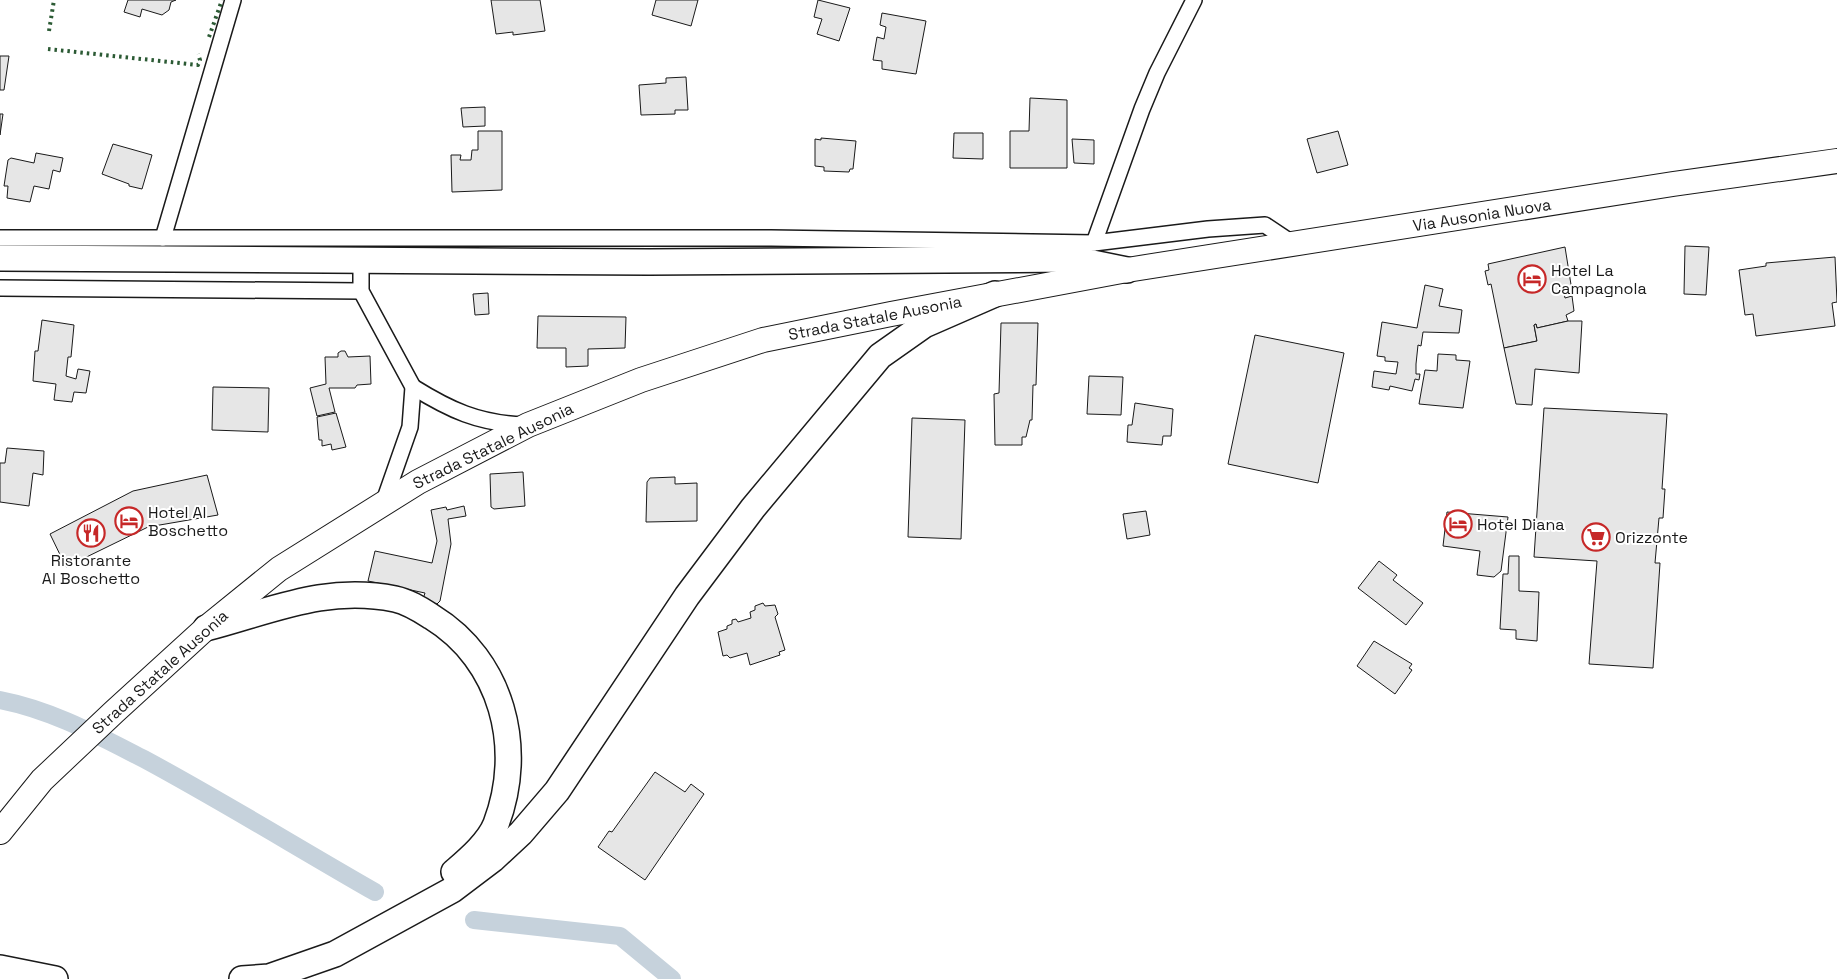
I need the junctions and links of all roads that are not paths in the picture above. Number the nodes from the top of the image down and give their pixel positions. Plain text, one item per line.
1 (233, 0) edge
2 (1194, 0) edge
3 (1837, 161) edge
4 (0, 238) edge
5 (162, 238) junction
6 (1094, 243) junction
7 (1295, 245) junction
8 (0, 258) edge
9 (360, 260) junction
10 (1127, 270) junction
11 (0, 288) edge
12 (361, 291) junction
13 (995, 294) junction
14 (413, 388) junction
15 (528, 425) junction
16 (383, 504) junction
17 (206, 628) junction
18 (0, 832) edge
19 (428, 902) junction
20 (0, 968) edge
21 (56, 979) edge
22 (242, 979) edge

1 - 5 street
2 - 6 street
3 - 7 main road, Via Ausonia Nuova
4 - 5 street
5 - 6 street
6 - 7 street
7 - 10 main road, Via Ausonia Nuova
8 - 9 highway
9 - 10 highway
9 - 12 street
10 - 13 main road, Strada Statale Ausonia
11 - 12 street
12 - 14 street
13 - 15 main road, Strada Statale Ausonia
13 - 19 highway
14 - 15 street
14 - 16 street
15 - 16 main road, Strada Statale Ausonia
16 - 17 main road, Strada Statale Ausonia
17 - 18 main road, Strada Statale Ausonia
17 - 19 highway
19 - 22 highway
20 - 21 highway

